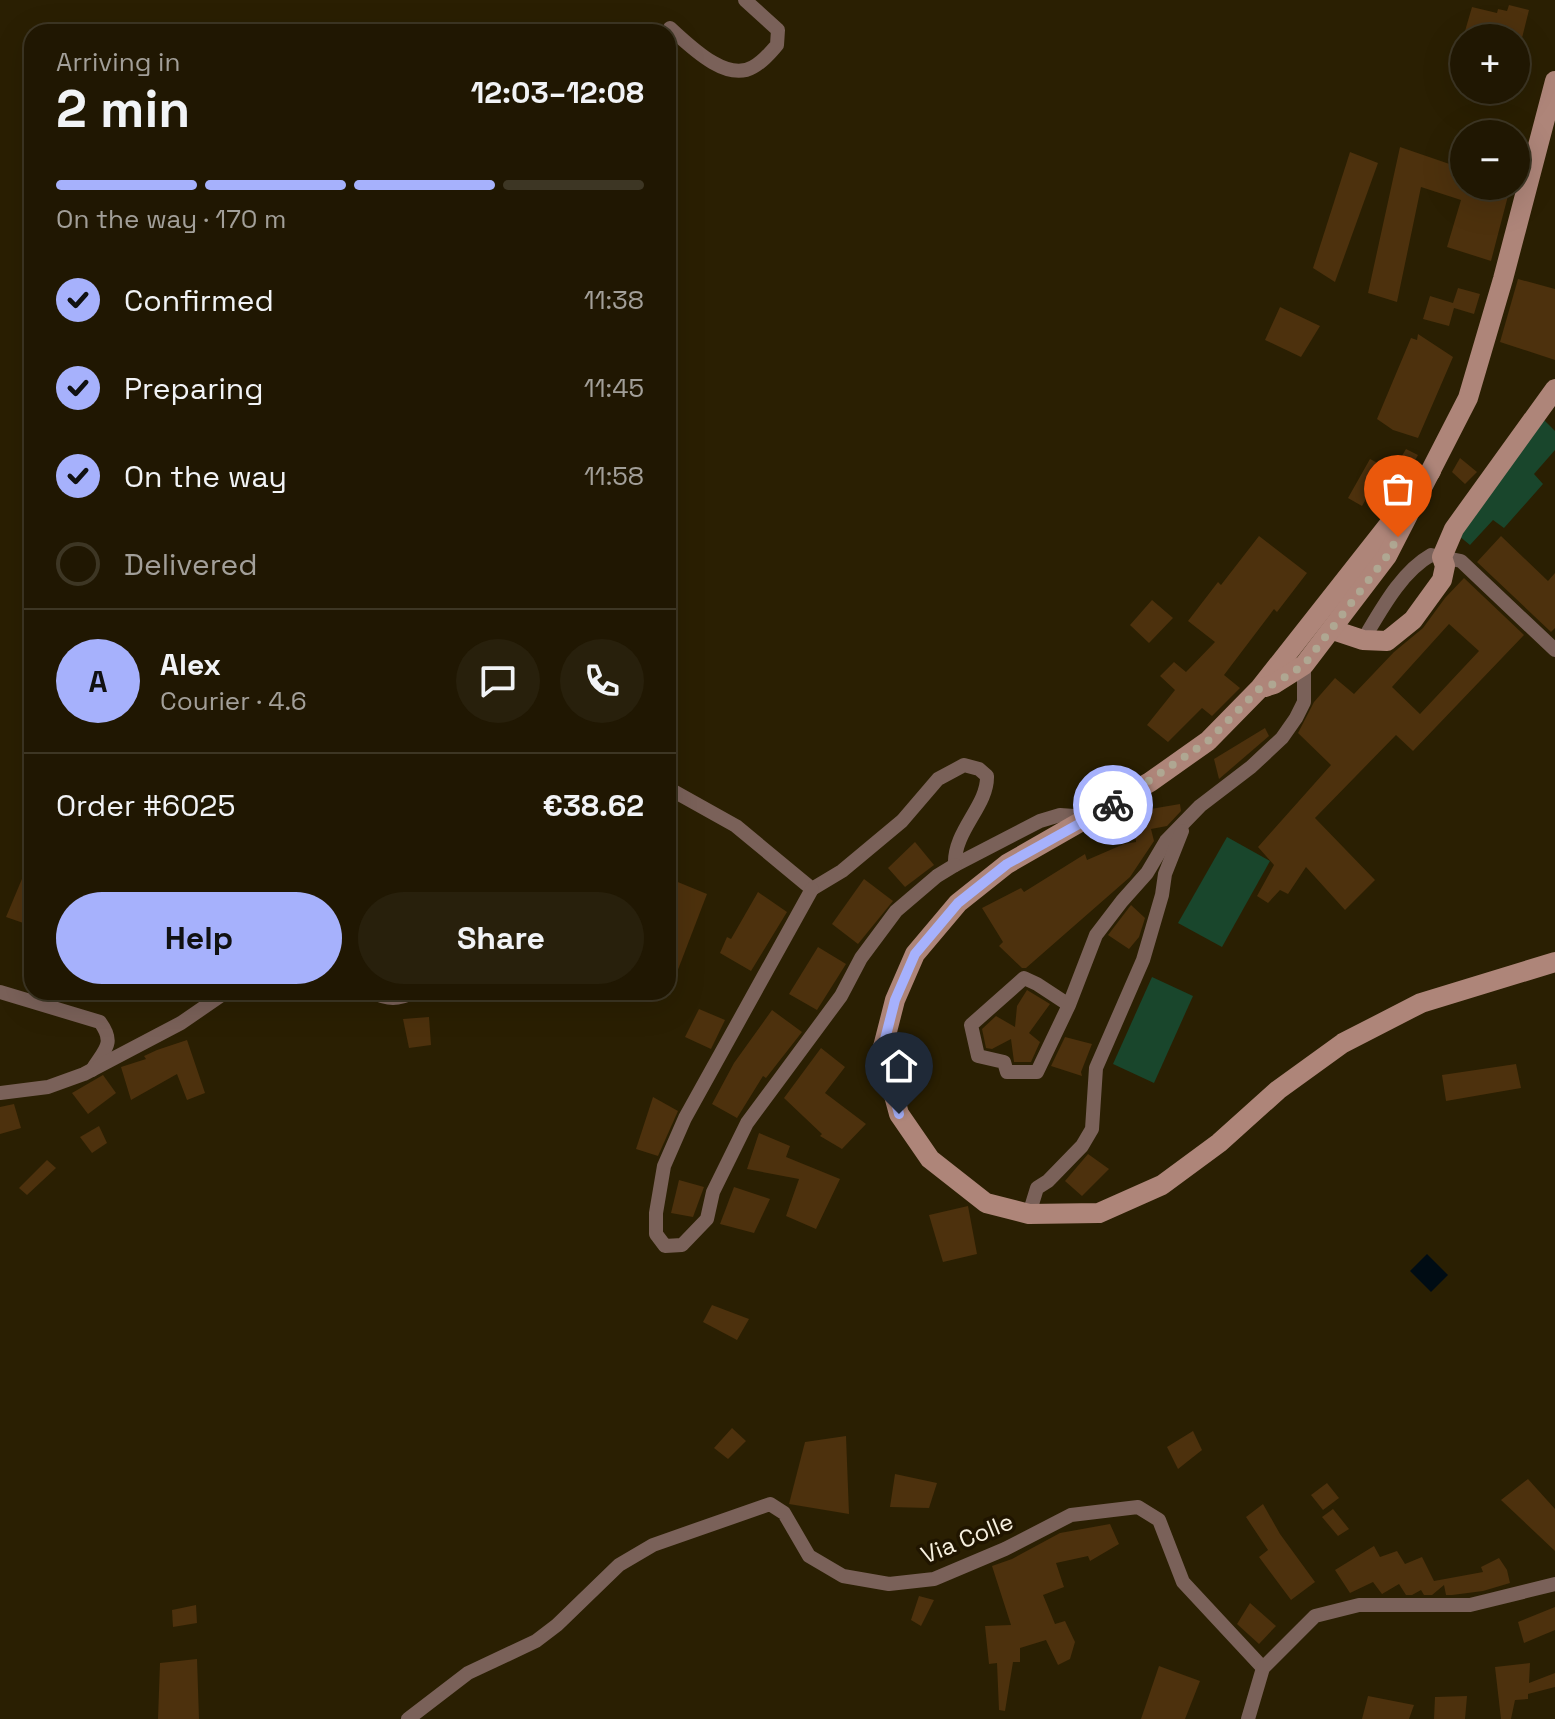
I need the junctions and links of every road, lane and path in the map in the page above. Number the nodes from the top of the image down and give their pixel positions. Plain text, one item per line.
1 (745, 0) edge
2 (676, 34) edge
3 (1555, 81) edge
4 (1555, 389) edge
5 (1431, 471) junction
6 (1442, 557) junction
7 (1333, 630) junction
8 (1363, 640) junction
9 (1555, 650) edge
10 (1304, 665) junction
11 (1260, 688) junction
12 (676, 792) edge
13 (1093, 817) junction
14 (1185, 824) junction
15 (955, 865) junction
16 (812, 889) junction
17 (1555, 962) edge
18 (0, 992) edge
19 (24, 999) edge
20 (27, 1000) edge
21 (214, 1000) edge
22 (1069, 1005) junction
23 (92, 1070) junction
24 (0, 1093) edge
25 (1029, 1214) junction
26 (1555, 1584) edge
27 (1263, 1668) junction
28 (408, 1719) edge
29 (1248, 1719) edge

1 - 2 street
3 - 5 main road
4 - 6 main road
5 - 7 main road
5 - 11 main road
6 - 8 street
6 - 8 main road
6 - 9 street
7 - 8 main road
7 - 10 main road
10 - 11 main road
10 - 14 street
11 - 13 main road
12 - 16 street
13 - 15 street
13 - 25 main road
14 - 22 street
14 - 25 street
15 - 16 street
15 - 16 street
17 - 25 main road
18 - 19 street
20 - 23 street
21 - 23 street
22 - 22 street
23 - 24 street
26 - 27 street
27 - 28 street, Via Colle
27 - 29 street

